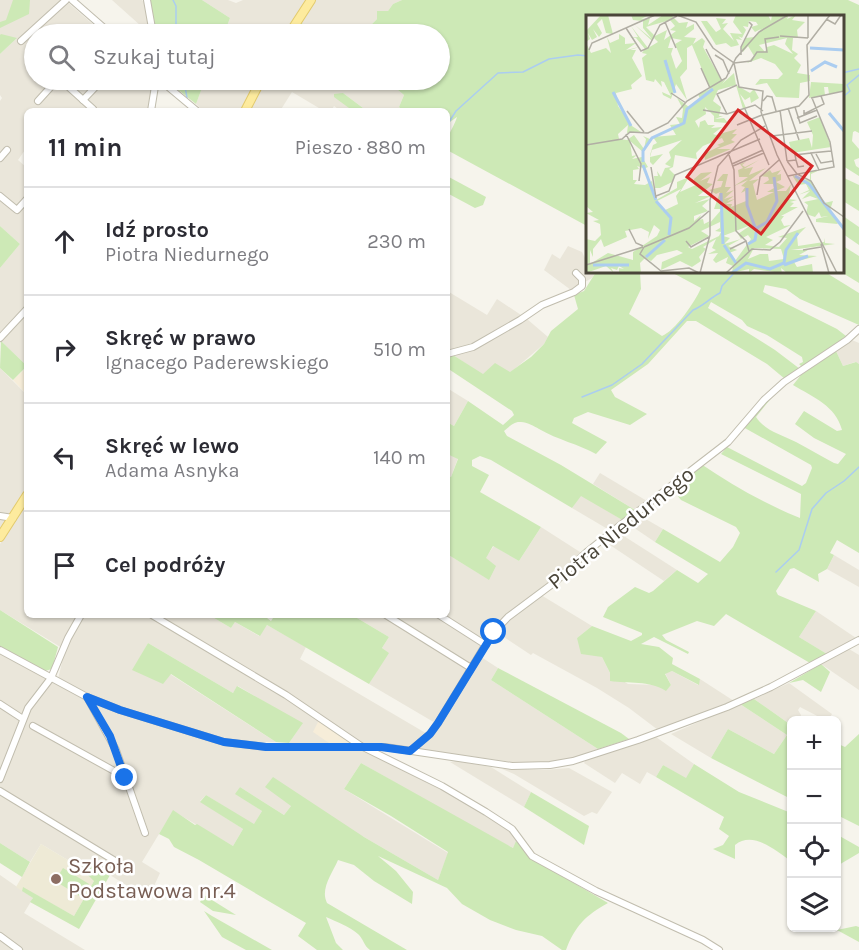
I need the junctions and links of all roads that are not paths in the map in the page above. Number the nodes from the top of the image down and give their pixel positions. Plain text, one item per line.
1 (66, 0) edge
2 (72, 0) edge
3 (147, 0) edge
4 (311, 0) edge
5 (40, 24) edge
6 (100, 24) edge
7 (151, 24) edge
8 (295, 24) edge
9 (24, 38) edge
10 (21, 41) dead end
11 (49, 90) edge
12 (71, 90) edge
13 (92, 90) edge
14 (156, 90) edge
15 (171, 90) edge
16 (256, 90) edge
17 (83, 100) junction
18 (38, 101) dead end
19 (92, 108) edge
20 (152, 108) edge
21 (193, 108) edge
22 (247, 108) edge
23 (7, 150) dead end
24 (0, 158) edge
25 (0, 196) edge
26 (24, 202) edge
27 (576, 273) dead end
28 (24, 312) edge
29 (859, 329) edge
30 (0, 338) edge
31 (450, 353) edge
32 (24, 500) edge
33 (0, 516) edge
34 (13, 518) junction
35 (0, 537) edge
36 (79, 618) edge
37 (157, 618) edge
38 (391, 618) edge
39 (444, 618) edge
40 (859, 640) edge
41 (486, 645) junction
42 (0, 650) edge
43 (471, 668) junction
44 (51, 678) junction
45 (87, 697) junction
46 (0, 704) edge
47 (23, 718) junction
48 (33, 726) dead end
49 (361, 746) junction
50 (410, 751) junction
51 (125, 778) junction
52 (0, 779) edge
53 (0, 791) edge
54 (145, 833) dead end
55 (125, 867) dead end
56 (0, 936) edge
57 (19, 950) edge
58 (719, 950) edge

1 - 5 street
2 - 6 street
3 - 7 street
4 - 8 main road
9 - 10 street
11 - 18 street
12 - 17 street
13 - 17 street
14 - 20 street
15 - 21 street
16 - 22 main road
17 - 19 street
23 - 24 street
25 - 26 street
27 - 31 street
28 - 30 street
29 - 41 street, Piotra Niedurnego
32 - 34 main road
33 - 34 street
34 - 35 main road
36 - 44 street
37 - 49 street
38 - 43 street
39 - 41 street
40 - 50 street
41 - 43 street, Piotra Niedurnego
42 - 44 street
43 - 50 street, Piotra Niedurnego
44 - 45 street
44 - 47 street
45 - 49 street
45 - 51 street
46 - 47 street
47 - 52 street
48 - 51 street
49 - 50 street
49 - 58 street
51 - 54 street
53 - 55 street
56 - 57 street

